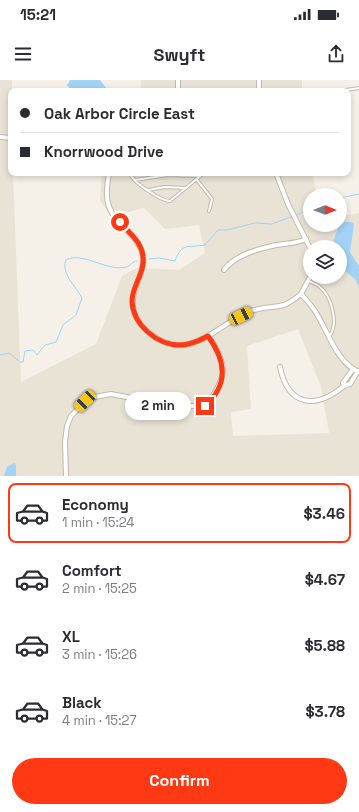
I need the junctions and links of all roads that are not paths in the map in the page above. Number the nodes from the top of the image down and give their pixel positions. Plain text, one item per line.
1 (109, 176) edge
2 (132, 176) edge
3 (161, 176) edge
4 (184, 176) edge
5 (277, 176) edge
6 (201, 177) joint
7 (134, 180) junction
8 (197, 180) junction
9 (186, 188) junction
10 (148, 190) junction
11 (209, 211) dead end
12 (306, 239) joint
13 (224, 270) dead end
14 (307, 284) edge
15 (316, 284) edge
16 (301, 294) junction
17 (208, 336) junction
18 (329, 337) junction
19 (280, 367) dead end
20 (353, 369) junction
21 (358, 372) edge
22 (344, 386) junction
23 (66, 476) edge

1 - 17 street
2 - 7 lane
3 - 7 lane
4 - 6 lane
5 - 12 street
6 - 8 lane
7 - 10 lane
8 - 9 lane
8 - 11 lane
9 - 10 lane
9 - 10 lane
12 - 13 street
14 - 16 street
15 - 18 lane
16 - 17 street
16 - 18 street
17 - 23 street
18 - 20 street
19 - 22 street
20 - 21 street
20 - 22 street
21 - 22 street

